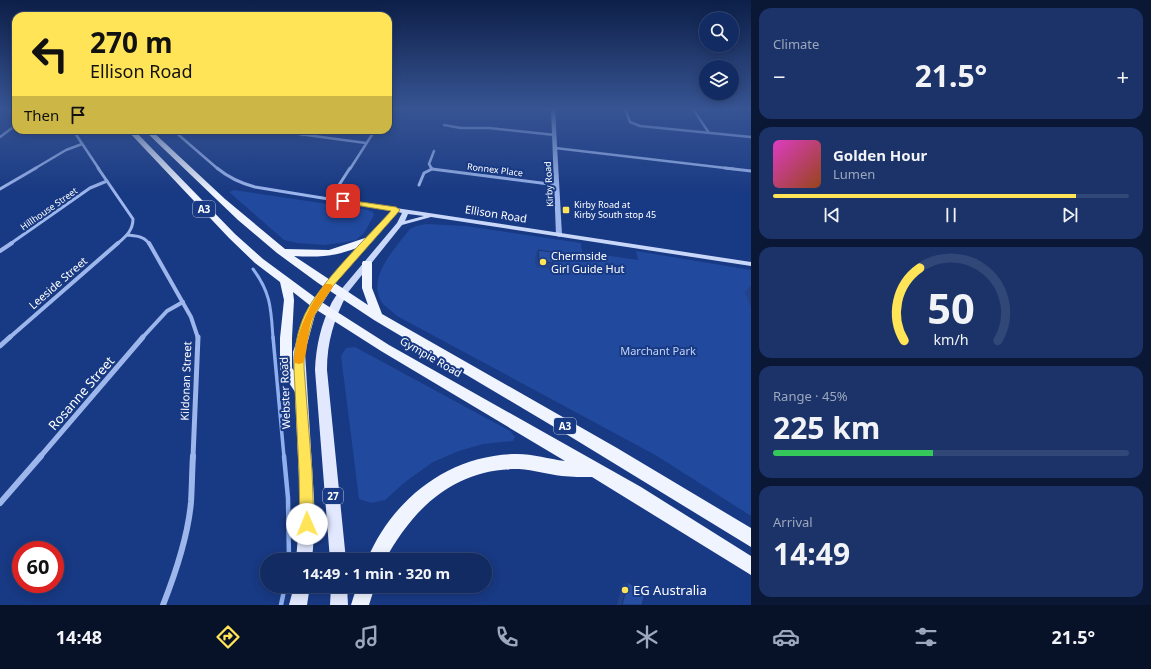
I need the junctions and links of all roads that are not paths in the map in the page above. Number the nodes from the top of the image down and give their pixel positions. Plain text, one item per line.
1 (78, 137) edge
2 (137, 137) edge
3 (155, 137) edge
4 (181, 137) edge
5 (319, 137) edge
6 (370, 137) edge
7 (555, 137) edge
8 (82, 144) junction
9 (366, 144) junction
10 (555, 148) junction
11 (434, 151) dead end
12 (432, 169) junction
13 (751, 171) edge
14 (107, 181) junction
15 (419, 185) dead end
16 (557, 185) junction
17 (0, 189) edge
18 (330, 198) junction
19 (396, 210) junction
20 (406, 211) junction
21 (431, 215) junction
22 (400, 224) junction
23 (127, 235) junction
24 (559, 235) junction
25 (368, 240) junction
26 (0, 251) edge
27 (283, 252) junction
28 (366, 263) junction
29 (751, 264) edge
30 (285, 281) junction
31 (329, 285) junction
32 (342, 294) junction
33 (183, 302) junction
34 (316, 304) junction
35 (330, 314) junction
36 (378, 316) junction
37 (0, 346) edge
38 (300, 388) junction
39 (595, 469) junction
40 (0, 503) edge
41 (751, 538) edge
42 (305, 553) edge
43 (337, 553) edge
44 (380, 553) edge
45 (751, 566) edge
46 (301, 593) edge
47 (339, 593) edge
48 (364, 593) edge
49 (163, 605) edge
50 (298, 605) edge
51 (339, 605) edge
52 (360, 605) edge

1 - 8 street
2 - 30 highway, Gympie Road / A3
3 - 27 highway, Gympie Road / A3
4 - 18 street, Ellison Road
5 - 9 street
6 - 9 street
7 - 10 street, Kirby Road
8 - 14 street
8 - 17 street
9 - 18 street
10 - 13 street
10 - 16 street, Kirby Road
11 - 12 street
12 - 15 street
12 - 16 street, Ronnex Place
14 - 23 street
14 - 26 street, Hillhouse Street
16 - 24 street, Kirby Road
18 - 19 street, Ellison Road
19 - 20 main road, Ellison Road
19 - 25 main road, Webster Road / 27
20 - 21 main road, Ellison Road
20 - 22 main road, 27
21 - 22 main road
21 - 24 main road, Ellison Road
22 - 28 main road, 27
23 - 33 street, Kildonan Street
23 - 37 street, Leeside Street
24 - 29 main road, Ellison Road
25 - 27 highway
25 - 31 main road, Webster Road / 27
27 - 31 highway, Gympie Road / A3
28 - 32 main road, 27
28 - 36 highway
30 - 34 highway, Gympie Road / A3
30 - 38 highway
31 - 32 highway, Gympie Road / A3
31 - 34 main road, Webster Road / 27
32 - 35 main road, 27
32 - 36 highway, Gympie Road / A3
33 - 40 street, Rosanne Street
33 - 49 street, Kildonan Street
34 - 35 highway, Gympie Road / A3
34 - 38 main road, Webster Road / 27
35 - 39 highway, Gympie Road / A3
35 - 43 main road, 27
36 - 41 highway, Gympie Road / A3
38 - 42 main road, Webster Road / 27
39 - 44 highway
39 - 45 highway, Gympie Road / A3
46 - 50 main road
47 - 51 main road
48 - 52 highway

